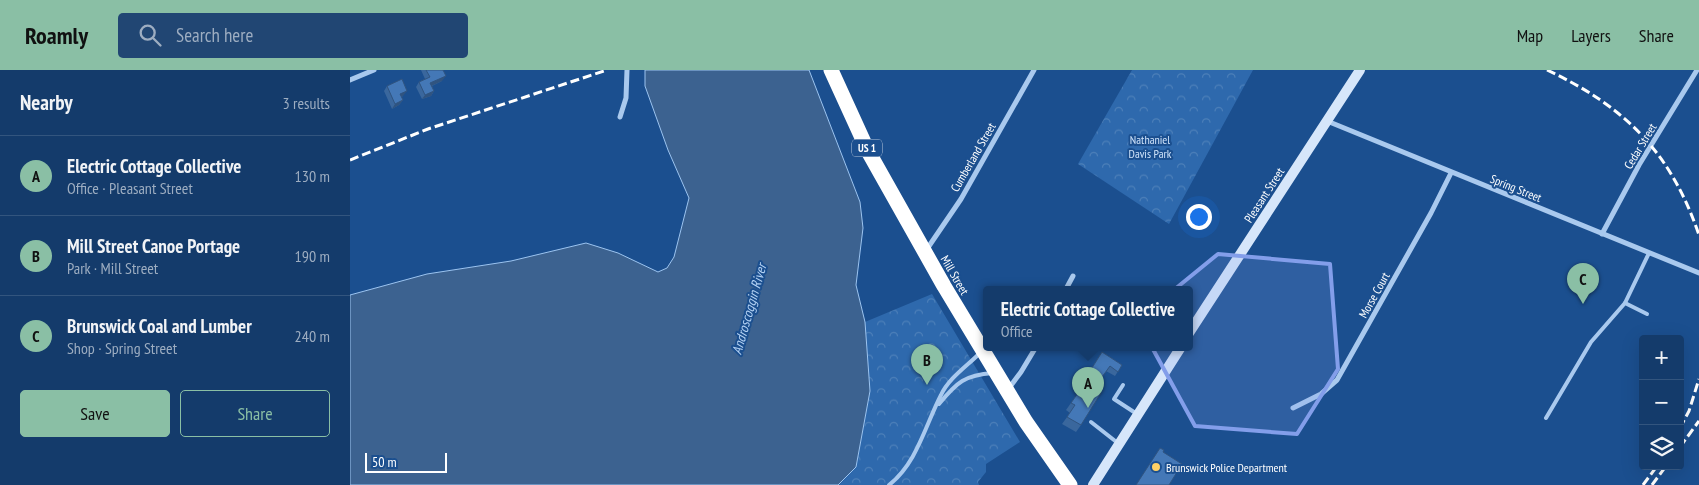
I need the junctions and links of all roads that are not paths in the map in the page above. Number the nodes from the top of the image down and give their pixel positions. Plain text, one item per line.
1 (374, 70) edge
2 (626, 70) edge
3 (832, 70) edge
4 (1034, 70) edge
5 (1360, 70) edge
6 (1698, 70) edge
7 (350, 80) edge
8 (620, 117) dead end
9 (1327, 121) junction
10 (1451, 173) junction
11 (1602, 234) junction
12 (925, 252) junction
13 (1648, 253) junction
14 (1697, 272) edge
15 (1073, 276) dead end
16 (1068, 286) edge
17 (1625, 303) junction
18 (1647, 314) dead end
19 (1193, 327) edge
20 (982, 351) junction
21 (1034, 351) edge
22 (1178, 351) edge
23 (996, 373) junction
24 (1123, 384) dead end
25 (1007, 390) junction
26 (936, 407) junction
27 (1293, 408) dead end
28 (1137, 414) junction
29 (1546, 418) dead end
30 (1091, 422) dead end
31 (1118, 444) junction
32 (1053, 462) junction
33 (889, 485) edge
34 (1057, 485) edge
35 (1070, 485) edge
36 (1093, 485) edge

1 - 7 street
2 - 8 street
3 - 12 highway, Mill Street / US 1
4 - 12 street, Cumberland Street
5 - 9 main road, Pleasant Street
6 - 11 street, Cedar Street
9 - 10 street, Spring Street
9 - 19 main road, Pleasant Street
10 - 11 street, Spring Street
10 - 27 street, Morse Court
11 - 13 street, Spring Street
12 - 20 highway, Mill Street / US 1
13 - 14 street, Spring Street
13 - 17 lane
15 - 16 street
17 - 18 lane
17 - 29 lane
20 - 23 highway, Mill Street / US 1
20 - 26 lane
21 - 25 street
22 - 28 main road
23 - 25 highway, Mill Street / US 1
23 - 26 lane
24 - 28 lane
25 - 32 highway, Mill Street / US 1
26 - 33 lane
28 - 31 main road
30 - 31 lane
31 - 36 main road
32 - 34 highway, US 1
32 - 35 highway, Mill Street

